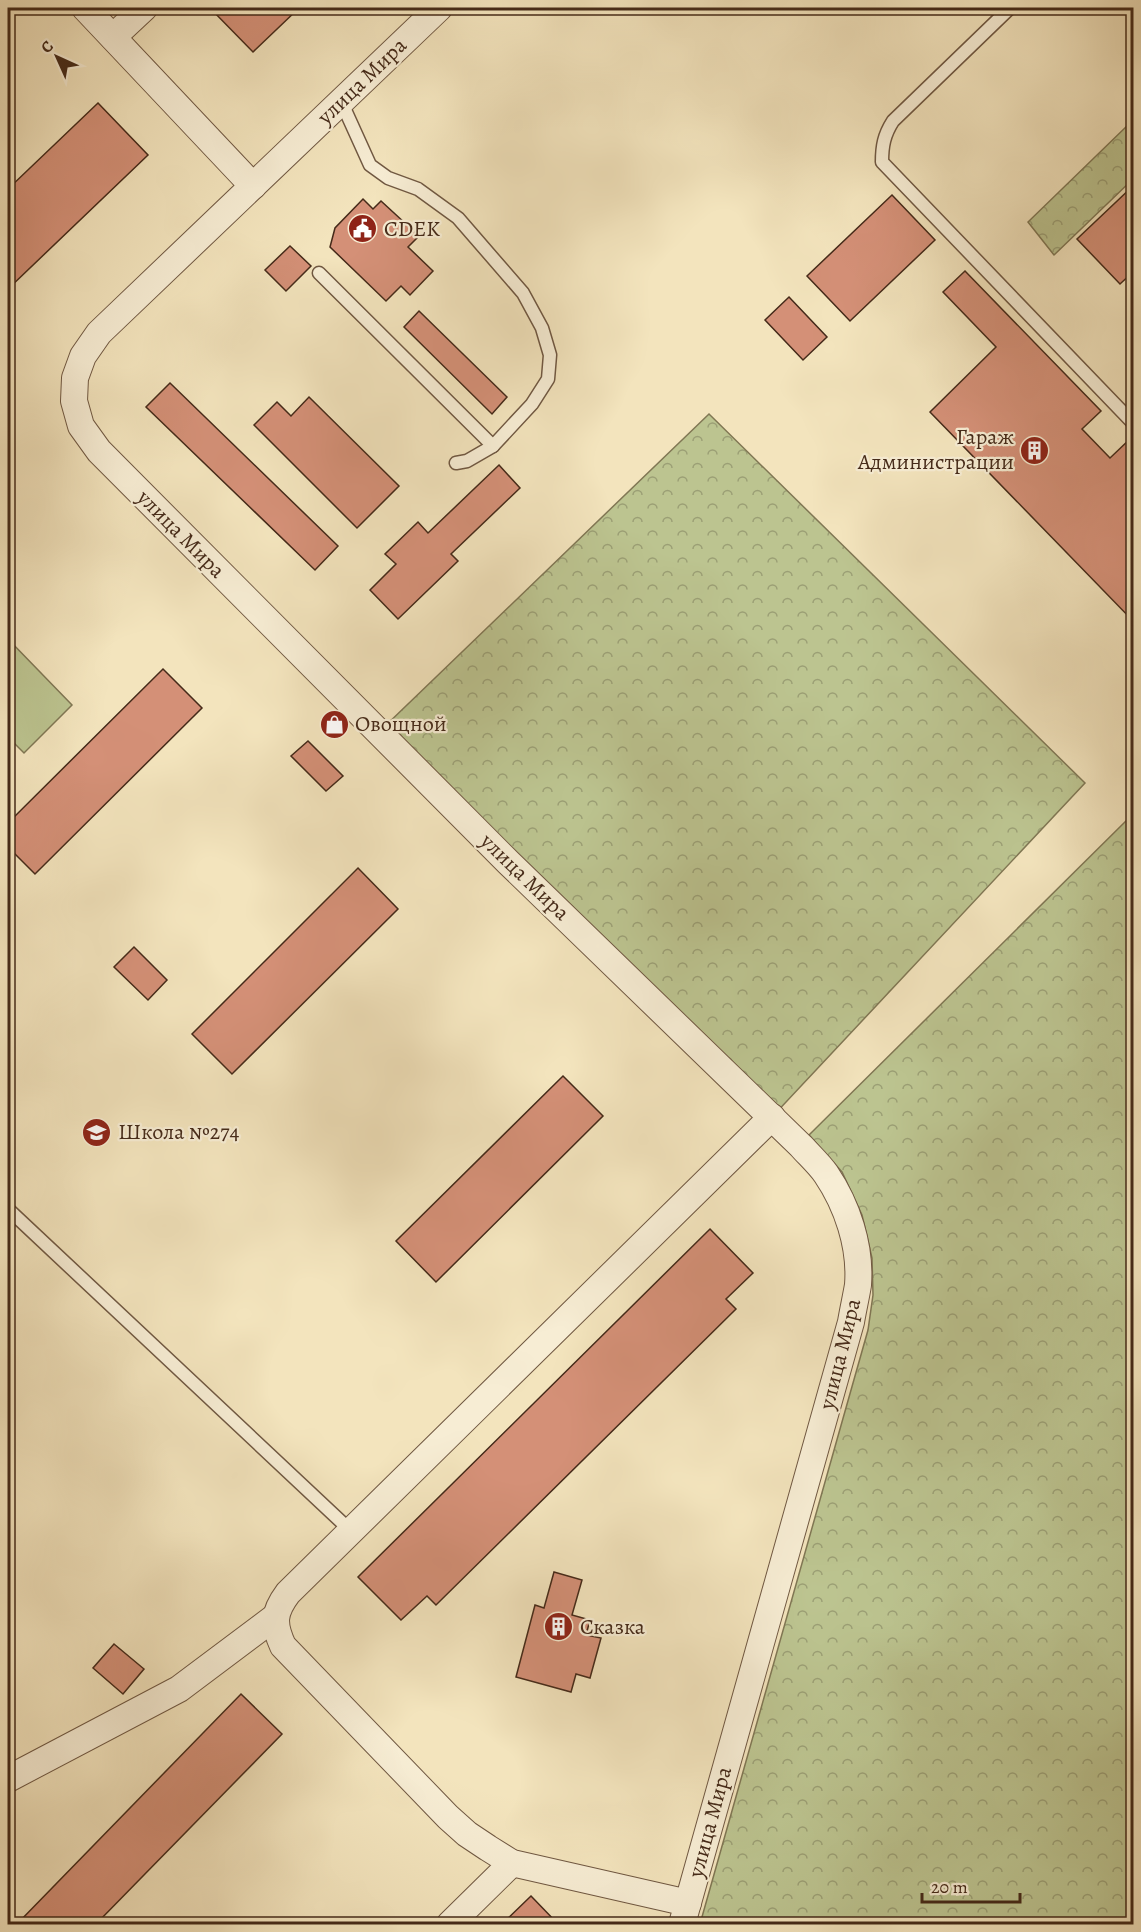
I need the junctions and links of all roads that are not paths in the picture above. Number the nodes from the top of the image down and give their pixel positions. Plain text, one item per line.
1 (85, 8) edge
2 (144, 8) edge
3 (439, 8) edge
4 (1010, 8) edge
5 (113, 37) junction
6 (341, 101) junction
7 (254, 186) junction
8 (320, 273) dead end
9 (1134, 424) edge
10 (493, 446) junction
11 (456, 463) dead end
12 (772, 1117) junction
13 (8, 1209) edge
14 (351, 1531) junction
15 (275, 1617) junction
16 (8, 1779) edge
17 (512, 1863) junction
18 (685, 1914) edge
19 (450, 1924) edge

1 - 5 street
2 - 5 street
3 - 6 street, улица Мира
4 - 9 lane
5 - 7 street
6 - 7 street, улица Мира
6 - 10 lane
7 - 12 street, улица Мира
8 - 10 lane
10 - 11 lane
12 - 14 street
12 - 18 street, улица Мира
13 - 14 lane
14 - 15 street
15 - 16 street
15 - 17 street
17 - 18 street
17 - 19 street

